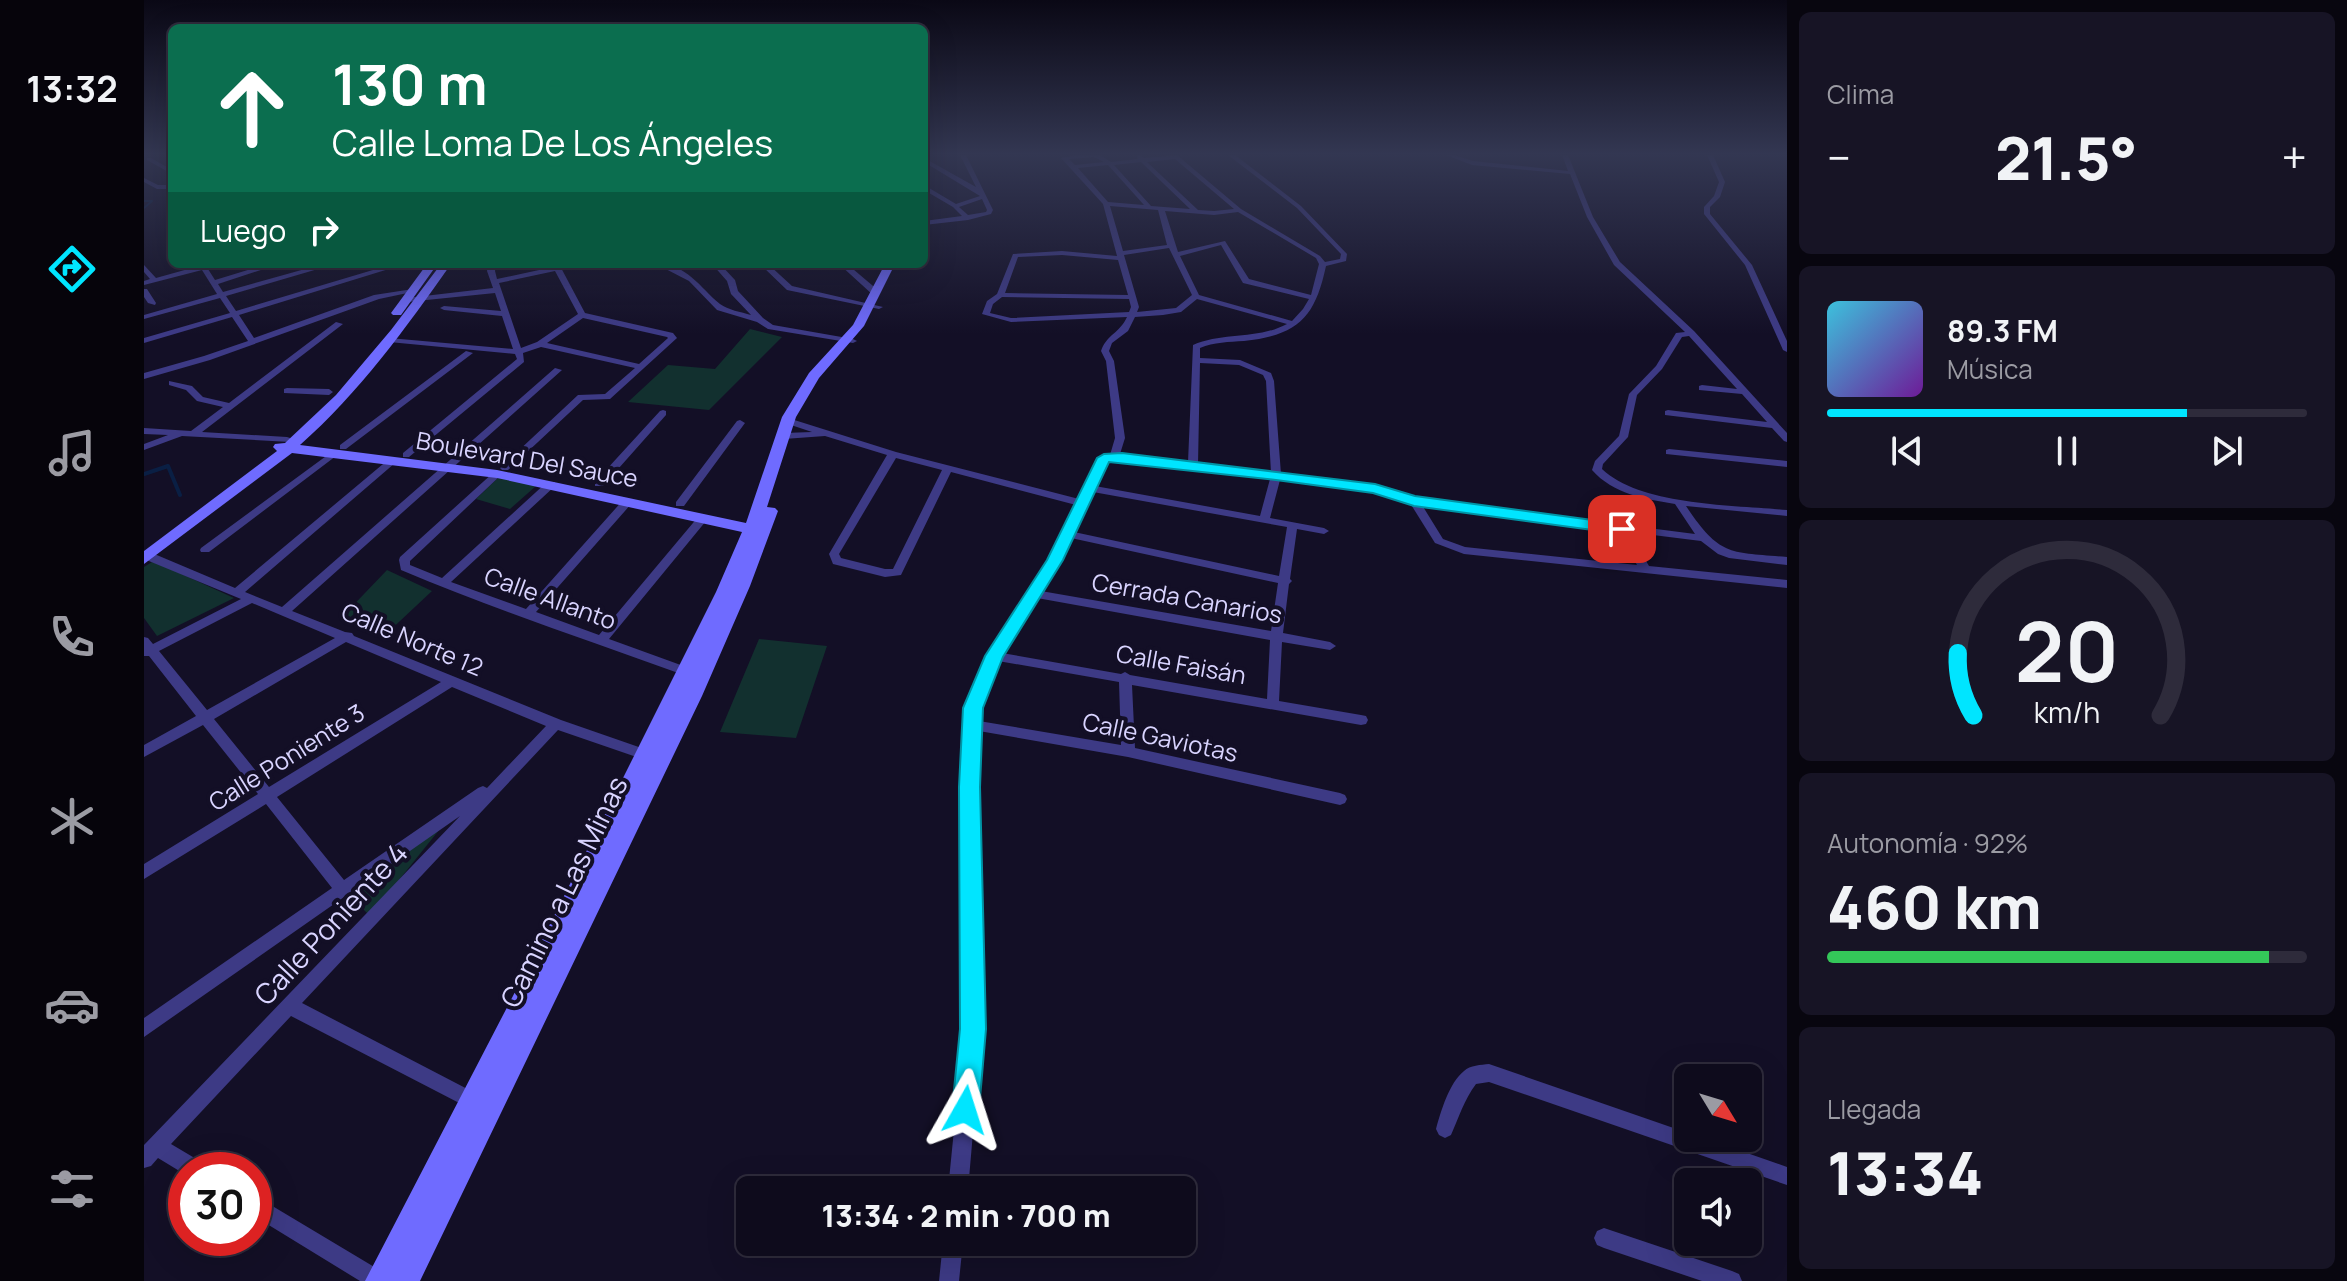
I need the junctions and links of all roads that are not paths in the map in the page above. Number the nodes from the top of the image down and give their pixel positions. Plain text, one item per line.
1 (965, 215) edge
2 (984, 215) edge
3 (1109, 215) edge
4 (1163, 215) edge
5 (1247, 215) edge
6 (1306, 215) edge
7 (1589, 215) edge
8 (1708, 215) edge
9 (968, 218) junction
10 (928, 222) edge
11 (1171, 246) junction
12 (1176, 255) junction
13 (1120, 256) junction
14 (1323, 264) junction
15 (144, 267) edge
16 (195, 268) edge
17 (203, 268) edge
18 (262, 268) edge
19 (318, 268) edge
20 (388, 268) edge
21 (431, 268) edge
22 (442, 268) edge
23 (490, 268) edge
24 (550, 268) edge
25 (557, 268) edge
26 (669, 268) edge
27 (720, 268) edge
28 (768, 268) edge
29 (848, 268) edge
30 (888, 268) edge
31 (897, 268) edge
32 (154, 280) junction
33 (144, 283) edge
34 (213, 283) junction
35 (495, 286) junction
36 (144, 291) edge
37 (876, 293) junction
38 (1000, 295) junction
39 (223, 296) junction
40 (414, 296) junction
41 (1196, 296) junction
42 (1132, 297) junction
43 (1315, 298) junction
44 (152, 303) dead end
45 (874, 306) junction
46 (444, 308) dead end
47 (505, 314) junction
48 (235, 315) junction
49 (582, 315) junction
50 (1131, 315) junction
51 (144, 317) edge
52 (760, 320) junction
53 (339, 324) dead end
54 (1295, 324) junction
55 (1787, 327) edge
56 (1775, 329) junction
57 (1691, 333) junction
58 (389, 340) junction
59 (849, 340) junction
60 (144, 341) edge
61 (252, 341) junction
62 (540, 344) junction
63 (1787, 350) edge
64 (518, 352) junction
65 (469, 353) dead end
66 (1197, 360) junction
67 (639, 366) junction
68 (558, 370) dead end
69 (144, 376) edge
70 (172, 383) dead end
71 (1702, 388) dead end
72 (287, 391) dead end
73 (329, 392) junction
74 (1745, 392) junction
75 (231, 406) junction
76 (663, 413) dead end
77 (1668, 413) dead end
78 (740, 423) dead end
79 (1776, 426) junction
80 (791, 429) junction
81 (144, 431) edge
82 (181, 434) junction
83 (193, 434) junction
84 (144, 438) edge
85 (168, 439) junction
86 (1787, 439) edge
87 (288, 444) junction
88 (144, 447) edge
89 (338, 450) junction
90 (1669, 452) dead end
91 (893, 454) junction
92 (1114, 457) junction
93 (399, 458) junction
94 (450, 464) junction
95 (1787, 464) edge
96 (1193, 466) junction
97 (948, 468) junction
98 (501, 471) junction
99 (1276, 475) junction
100 (551, 484) junction
101 (599, 484) junction
102 (1088, 488) junction
103 (628, 501) junction
104 (1414, 501) junction
105 (1081, 503) junction
106 (1679, 503) junction
107 (680, 504) junction
108 (1787, 513) edge
109 (702, 519) junction
110 (1264, 521) junction
111 (759, 526) junction
112 (1292, 526) junction
113 (1622, 529) junction
114 (1324, 531) dead end
115 (1067, 534) junction
116 (1702, 538) junction
117 (205, 550) dead end
118 (146, 558) edge
119 (1787, 561) edge
120 (1645, 569) junction
121 (1286, 581) junction
122 (443, 583) junction
123 (1787, 584) edge
124 (236, 593) junction
125 (1035, 594) junction
126 (250, 599) junction
127 (284, 611) junction
128 (528, 614) junction
129 (348, 636) junction
130 (1276, 638) junction
131 (601, 641) junction
132 (1330, 646) dead end
133 (146, 648) edge
134 (994, 656) junction
135 (685, 671) junction
136 (1125, 677) junction
137 (453, 680) junction
138 (1273, 703) junction
139 (205, 718) junction
140 (1361, 720) dead end
141 (556, 724) junction
142 (971, 725) junction
143 (144, 752) edge
144 (1128, 752) junction
145 (652, 757) junction
146 (503, 778) junction
147 (267, 796) junction
148 (1340, 799) dead end
149 (144, 872) edge
150 (342, 889) junction
151 (290, 1006) junction
152 (144, 1028) edge
153 (471, 1100) junction
154 (1445, 1129) dead end
155 (150, 1153) edge
156 (959, 1176) edge
157 (1787, 1176) edge
158 (272, 1216) edge
159 (1604, 1238) dead end
160 (952, 1256) edge
161 (380, 1281) edge
162 (404, 1281) edge
163 (949, 1281) edge
164 (1732, 1281) edge

1 - 9 street
2 - 9 street
3 - 13 street
4 - 11 street
5 - 14 street
6 - 14 street
7 - 57 street
8 - 56 street
9 - 10 street
11 - 12 street
11 - 13 street
12 - 41 street
12 - 43 street
13 - 38 street
13 - 42 street
14 - 43 street
15 - 32 street
16 - 32 street
17 - 34 street
18 - 34 street
19 - 39 street
20 - 48 street
21 - 40 street
22 - 40 street
23 - 35 street
24 - 35 street
25 - 49 street
26 - 52 street
27 - 52 street
28 - 45 street
29 - 37 street
30 - 37 street
31 - 45 street
32 - 33 street
34 - 39 street
35 - 40 street
35 - 47 street
36 - 44 street
37 - 45 street
38 - 42 street
38 - 50 street
39 - 48 street
39 - 51 street
40 - 58 street
40 - 61 street
40 - 73 street
41 - 50 street
41 - 54 street
42 - 50 street
43 - 54 street
45 - 59 street
46 - 47 street
47 - 64 street
48 - 60 street
48 - 61 street
49 - 62 street
49 - 67 street
50 - 92 street
52 - 59 street
53 - 75 street
54 - 66 street
55 - 56 street
56 - 63 street
57 - 74 street
57 - 106 street
58 - 64 street
58 - 87 street
59 - 80 street
61 - 69 street
62 - 64 street
62 - 67 street
64 - 93 street
65 - 89 street
66 - 96 street
66 - 99 street
67 - 98 street
68 - 94 street
70 - 75 street
71 - 74 street
72 - 73 street
73 - 87 street
74 - 79 street
75 - 83 street
76 - 101 street
77 - 79 street
78 - 107 street
79 - 86 street
80 - 91 street
80 - 111 street
81 - 82 street
82 - 83 street
82 - 85 street
83 - 87 street
84 - 85 street
85 - 87 street
85 - 88 street
87 - 89 street, Boulevard Del Sauce
87 - 118 street
89 - 93 street, Boulevard Del Sauce
89 - 117 street
90 - 95 street
91 - 97 street
91 - 97 street
92 - 96 street
92 - 102 street
93 - 94 street, Boulevard Del Sauce
93 - 124 street
94 - 98 street, Boulevard Del Sauce
94 - 127 street
96 - 99 street
97 - 105 street
98 - 100 street, Boulevard Del Sauce
98 - 101 street, Boulevard Del Sauce
98 - 122 street, Calle Allanto
99 - 104 street
99 - 110 street
100 - 103 street, Boulevard Del Sauce
100 - 122 street
101 - 107 street, Boulevard Del Sauce
102 - 105 street
102 - 110 street
103 - 109 street, Boulevard Del Sauce
103 - 128 street
104 - 113 street
104 - 120 street
105 - 115 street
106 - 108 street
106 - 116 street
107 - 111 street, Boulevard Del Sauce
109 - 111 street, Boulevard Del Sauce
109 - 131 street
110 - 112 street
111 - 135 street, Camino a Las Minas
111 - 145 street, Camino a Las Minas
112 - 114 street
112 - 121 street
113 - 116 street
113 - 120 street
115 - 121 street
115 - 125 street
116 - 119 street
118 - 124 street, Calle Norte 12
120 - 123 street
121 - 130 street
122 - 128 street, Calle Allanto
124 - 126 street, Calle Norte 12
125 - 130 street, Cerrada Canarios
125 - 134 street
126 - 127 street, Calle Norte 12
126 - 133 street
127 - 129 street, Calle Norte 12
128 - 131 street, Calle Allanto
129 - 137 street, Calle Norte 12
129 - 139 street
130 - 132 street, Cerrada Canarios
130 - 138 street
131 - 135 street, Calle Allanto
133 - 139 street
134 - 136 street, Calle Faisán
134 - 142 street
135 - 145 street, Camino a Las Minas
136 - 138 street, Calle Faisán
136 - 144 street
137 - 141 street, Calle Norte 12
137 - 147 street, Calle Poniente 3
138 - 140 street, Calle Faisán
139 - 143 street
139 - 147 street
141 - 145 street, Calle Norte 12
141 - 146 street, Calle Poniente 4
142 - 144 street, Calle Gaviotas
142 - 156 street
144 - 148 street, Calle Gaviotas
145 - 153 street, Camino a Las Minas
145 - 162 street, Camino a Las Minas
146 - 150 street
146 - 151 street, Calle Poniente 4
147 - 149 street, Calle Poniente 3
147 - 150 street
150 - 152 street
151 - 153 street
151 - 155 street, Calle Poniente 4
153 - 161 street, Camino a Las Minas
154 - 157 street
158 - 161 street
159 - 164 street
160 - 163 street

